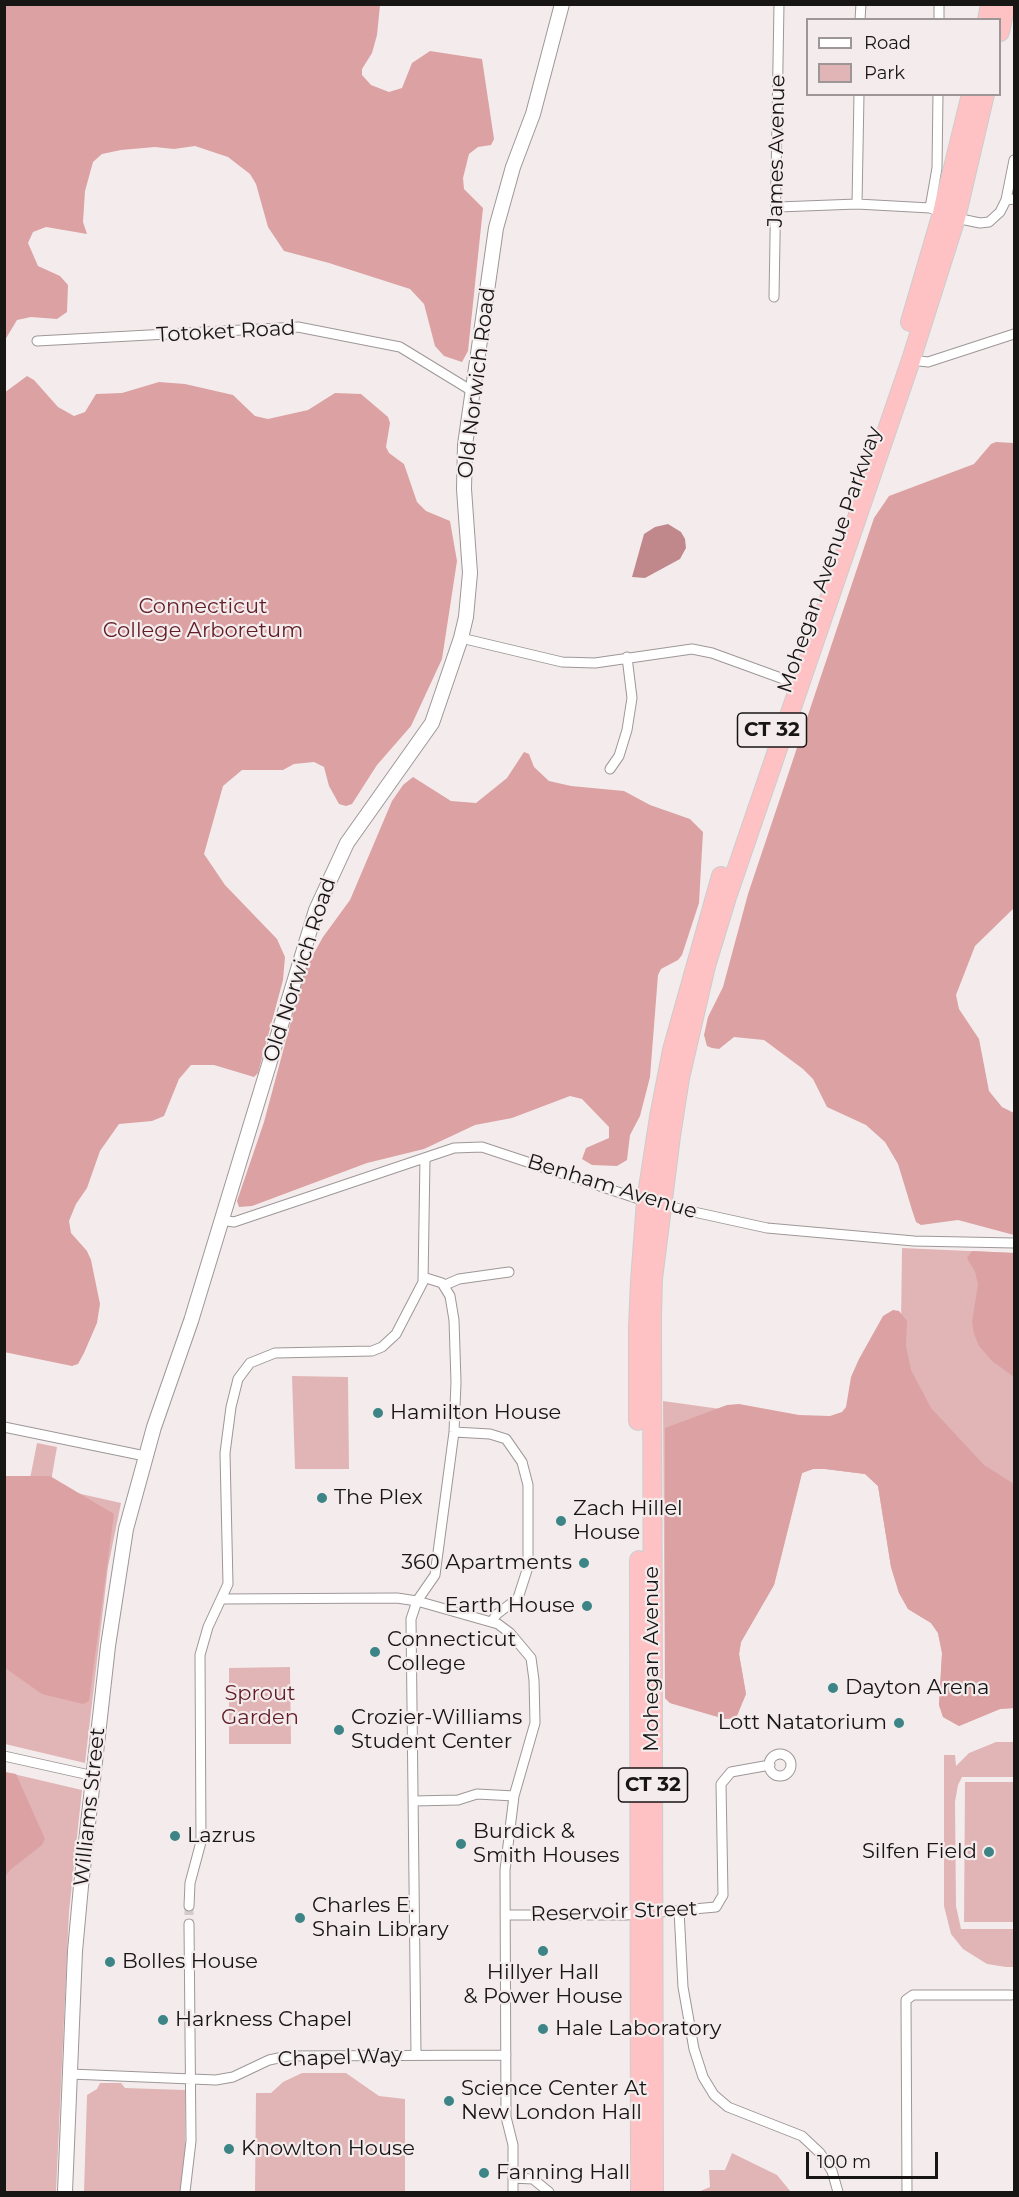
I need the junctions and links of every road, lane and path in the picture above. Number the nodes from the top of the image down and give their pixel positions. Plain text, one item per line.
1 (562, 4) edge
2 (779, 4) edge
3 (1005, 4) edge
4 (1001, 23) edge
5 (859, 96) edge
6 (938, 96) edge
7 (970, 96) edge
8 (984, 96) edge
9 (1014, 160) edge
10 (1010, 200) edge
11 (857, 204) junction
12 (778, 207) junction
13 (943, 213) junction
14 (774, 297) dead end
15 (1014, 334) edge
16 (37, 341) dead end
17 (911, 360) junction
18 (472, 391) junction
19 (460, 638) junction
20 (627, 657) junction
21 (789, 681) junction
22 (610, 769) dead end
23 (425, 1159) junction
24 (654, 1203) junction
25 (221, 1220) junction
26 (1014, 1243) edge
27 (509, 1272) dead end
28 (423, 1277) junction
29 (445, 1285) junction
30 (645, 1378) joint
31 (4, 1427) edge
32 (154, 1427) joint
33 (454, 1432) junction
34 (145, 1456) junction
35 (221, 1599) junction
36 (417, 1601) junction
37 (492, 1622) junction
38 (4, 1756) edge
39 (770, 1765) dead end
40 (94, 1776) junction
41 (514, 1796) junction
42 (414, 1801) junction
43 (189, 1906) tunnel mouth
44 (679, 1910) junction
45 (647, 1912) junction
46 (505, 1916) junction
47 (189, 1924) tunnel mouth
48 (1011, 1995) dead end
49 (416, 2055) junction
50 (506, 2055) junction
51 (70, 2074) junction
52 (190, 2079) junction
53 (513, 2178) junction
54 (543, 2191) edge
55 (65, 2193) edge
56 (185, 2193) edge
57 (513, 2193) edge
58 (640, 2193) edge
59 (654, 2193) edge
60 (838, 2193) edge
61 (907, 2193) edge

1 - 18 street, Old Norwich Road
2 - 12 street, James Avenue
3 - 4 highway
5 - 11 street
6 - 13 street
7 - 13 highway, Mohegan Avenue Parkway / CT 32
8 - 13 highway, Mohegan Avenue Parkway / CT 32
9 - 10 street
10 - 13 street
11 - 12 street
11 - 13 street
12 - 14 street, James Avenue
13 - 17 highway, Mohegan Avenue Parkway / CT 32
13 - 21 highway, Mohegan Avenue Parkway / CT 32
15 - 17 street
16 - 18 street, Totoket Road
17 - 24 highway, Mohegan Avenue Parkway / CT 32
18 - 19 street, Old Norwich Road
19 - 20 street
19 - 25 street, Old Norwich Road
20 - 21 street
20 - 22 street
21 - 24 highway, Mohegan Avenue Parkway / CT 32
23 - 24 street, Benham Avenue
23 - 25 street, Benham Avenue
23 - 28 street
24 - 26 street, Benham Avenue
24 - 30 highway, Mohegan Avenue Parkway / CT 32
25 - 32 street, Old Norwich Road
27 - 29 street
28 - 29 street
28 - 35 street
29 - 33 street
30 - 45 highway, Mohegan Avenue / CT 32
31 - 34 street
32 - 34 street, Williams Street
33 - 36 street
33 - 37 street
34 - 40 street, Williams Street
35 - 36 street
35 - 43 street
36 - 37 street
36 - 42 street
37 - 41 street
38 - 40 street
39 - 44 street, Reservoir Street
40 - 51 street, Williams Street
41 - 42 street
41 - 46 street
42 - 49 street
44 - 45 street, Reservoir Street
44 - 60 street
45 - 46 street, Reservoir Street
45 - 58 highway, Mohegan Avenue / CT 32
45 - 59 highway, Mohegan Avenue / CT 32
46 - 50 street, Reservoir Street
47 - 52 street
48 - 61 street
49 - 50 street, Chapel Way
49 - 52 street, Chapel Way
50 - 53 street, Reservoir Street
51 - 52 street, Chapel Way
51 - 55 street, Williams Street
52 - 56 street
53 - 54 street
53 - 57 street, Reservoir Street

